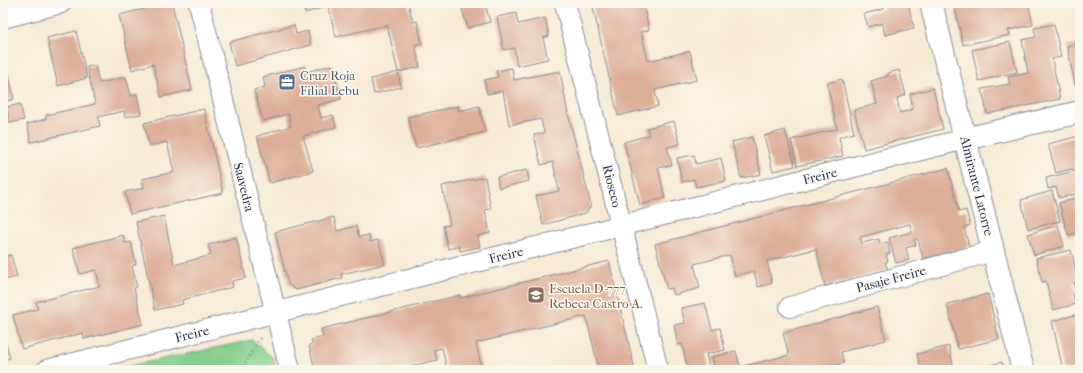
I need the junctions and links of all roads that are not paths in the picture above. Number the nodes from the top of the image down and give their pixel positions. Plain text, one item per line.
1 (61, 3) edge
2 (199, 3) edge
3 (565, 3) edge
4 (931, 3) edge
5 (3, 18) edge
6 (1080, 112) edge
7 (965, 140) junction
8 (622, 226) junction
9 (993, 251) junction
10 (790, 307) dead end
11 (276, 312) junction
12 (46, 370) edge
13 (290, 370) edge
14 (658, 370) edge
15 (1023, 370) edge

1 - 5 street
2 - 11 street, Saavedra
3 - 8 street, Rioseco
4 - 7 main road, Almirante Latorre
6 - 7 main road
7 - 8 street, Freire
7 - 9 main road, Almirante Latorre
8 - 11 street, Freire
8 - 14 street, Rioseco
9 - 10 street, Pasaje Freire
9 - 15 main road, Almirante Latorre
11 - 12 street, Freire
11 - 13 street, Saavedra

